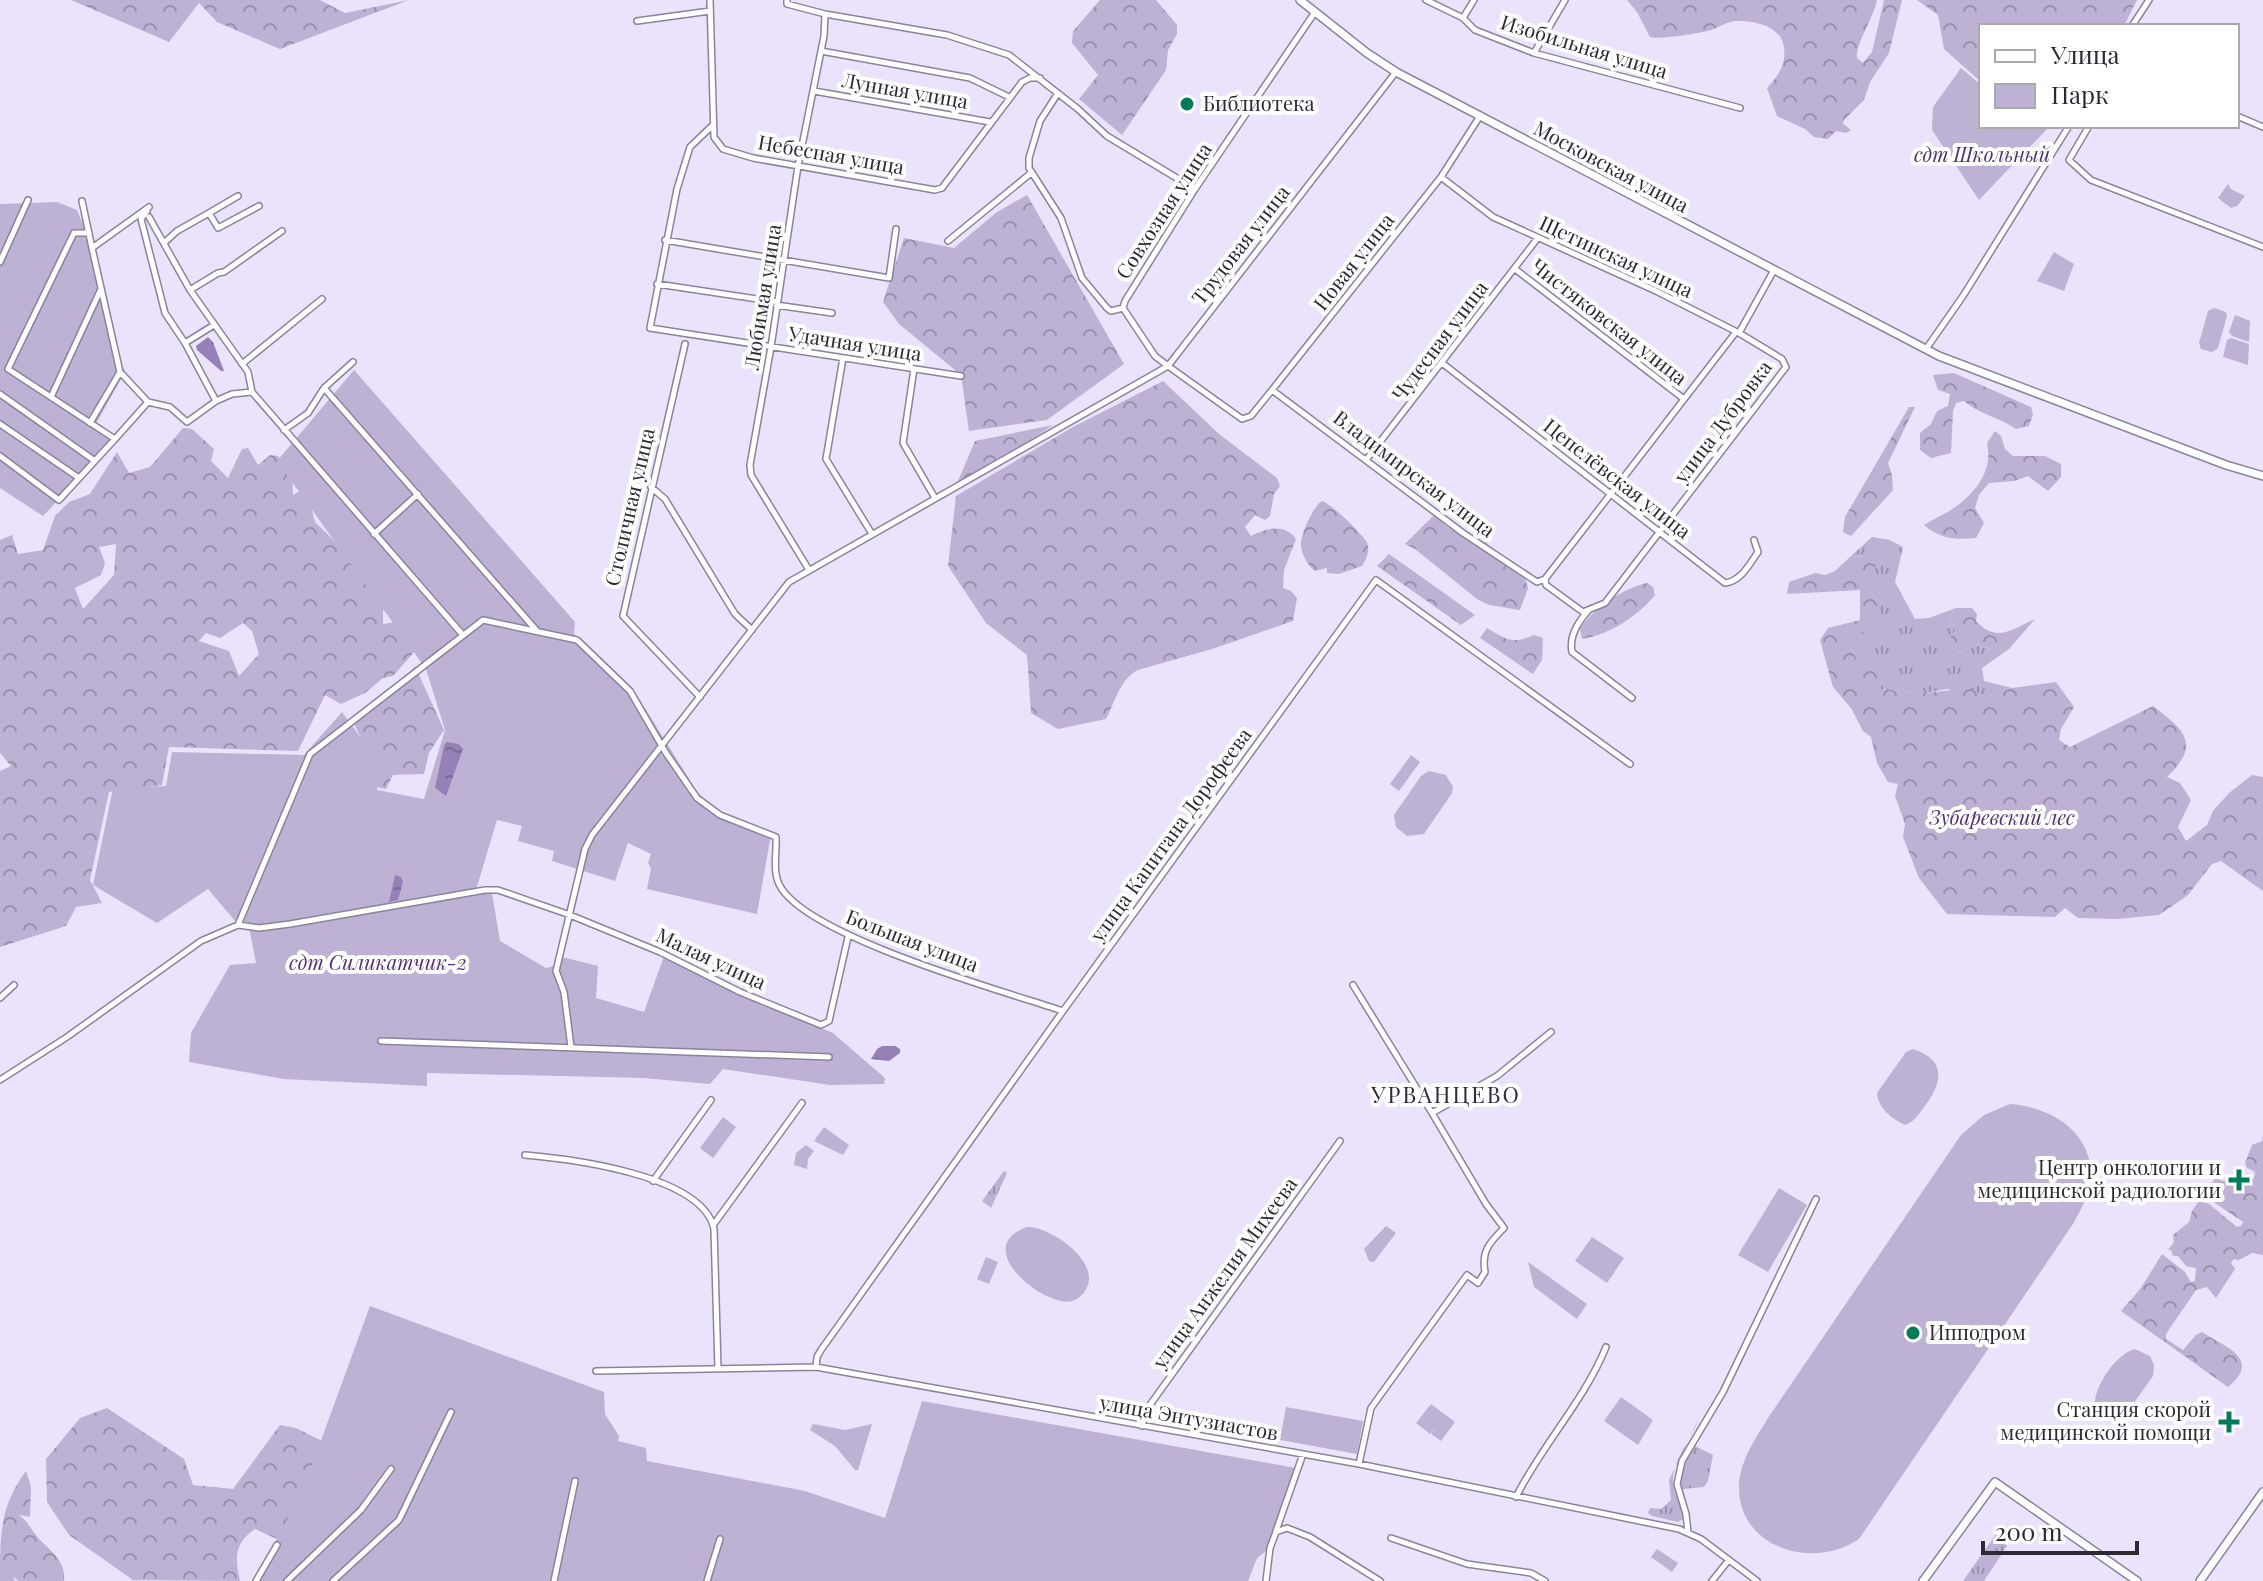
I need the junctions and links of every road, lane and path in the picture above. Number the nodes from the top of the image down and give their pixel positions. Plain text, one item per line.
1 (710, 0) edge
2 (1300, 0) edge
3 (1426, 0) edge
4 (1474, 0) edge
5 (1565, 0) edge
6 (2149, 0) edge
7 (787, 2) edge
8 (710, 11) junction
9 (1315, 12) junction
10 (825, 14) junction
11 (1463, 18) junction
12 (637, 21) dead end
13 (2133, 24) edge
14 (821, 51) junction
15 (1534, 53) junction
16 (1396, 72) junction
17 (1040, 78) junction
18 (814, 91) junction
19 (1058, 93) junction
20 (1009, 97) junction
21 (1740, 108) dead end
22 (1480, 116) junction
23 (2239, 117) edge
24 (990, 122) junction
25 (713, 125) junction
26 (2263, 127) edge
27 (2068, 128) edge
28 (2088, 128) edge
29 (798, 166) junction
30 (1031, 173) junction
31 (1441, 177) junction
32 (1195, 189) junction
33 (238, 196) dead end
34 (28, 200) dead end
35 (82, 201) dead end
36 (259, 206) dead end
37 (209, 213) junction
38 (149, 217) dead end
39 (896, 229) dead end
40 (282, 231) dead end
41 (89, 233) junction
42 (1537, 239) junction
43 (665, 240) junction
44 (948, 241) dead end
45 (164, 243) junction
46 (2263, 247) edge
47 (92, 248) junction
48 (784, 261) junction
49 (0, 262) edge
50 (1515, 269) junction
51 (1774, 270) junction
52 (657, 284) junction
53 (101, 288) junction
54 (190, 290) junction
55 (322, 299) dead end
56 (776, 303) junction
57 (1123, 308) junction
58 (832, 313) dead end
59 (214, 325) junction
60 (1737, 333) junction
61 (185, 343) junction
62 (685, 344) dead end
63 (771, 347) junction
64 (1926, 349) junction
65 (843, 358) junction
66 (1782, 359) joint
67 (353, 362) dead end
68 (0, 363) edge
69 (1442, 363) junction
70 (242, 364) junction
71 (1168, 366) junction
72 (8, 369) junction
73 (914, 369) junction
74 (120, 372) junction
75 (961, 376) dead end
76 (324, 388) junction
77 (1272, 390) junction
78 (252, 392) junction
79 (0, 394) edge
80 (51, 397) junction
81 (1684, 399) junction
82 (216, 401) junction
83 (148, 402) junction
84 (90, 423) junction
85 (0, 424) edge
86 (284, 431) junction
87 (115, 439) junction
88 (0, 456) edge
89 (1366, 460) junction
90 (95, 461) junction
91 (2263, 476) edge
92 (79, 478) junction
93 (651, 487) junction
94 (418, 494) junction
95 (1611, 494) junction
96 (935, 498) junction
97 (374, 534) junction
98 (872, 534) junction
99 (1660, 534) junction
100 (1754, 540) dead end
101 (809, 570) junction
102 (1545, 579) junction
103 (1589, 610) junction
104 (752, 630) junction
105 (538, 632) junction
106 (462, 634) junction
107 (700, 697) junction
108 (1632, 698) dead end
109 (662, 746) junction
110 (1630, 764) dead end
111 (570, 915) junction
112 (238, 925) junction
113 (848, 937) junction
114 (14, 985) dead end
115 (1353, 985) dead end
116 (0, 998) edge
117 (1063, 1011) junction
118 (1551, 1032) dead end
119 (381, 1041) dead end
120 (571, 1047) junction
121 (829, 1057) dead end
122 (0, 1080) edge
123 (711, 1100) dead end
124 (802, 1103) dead end
125 (1432, 1113) junction
126 (1340, 1141) dead end
127 (525, 1155) dead end
128 (653, 1181) junction
129 (1816, 1199) dead end
130 (713, 1225) junction
131 (1606, 1347) dead end
132 (816, 1367) junction
133 (718, 1368) junction
134 (596, 1371) dead end
135 (451, 1412) dead end
136 (1142, 1426) junction
137 (1303, 1454) junction
138 (1359, 1464) junction
139 (391, 1469) dead end
140 (575, 1481) dead end
141 (2263, 1492) edge
142 (1516, 1497) junction
143 (1276, 1532) junction
144 (1688, 1533) junction
145 (1391, 1538) dead end
146 (720, 1539) dead end
147 (277, 1545) dead end
148 (1728, 1561) junction
149 (256, 1581) edge
150 (287, 1581) edge
151 (333, 1581) edge
152 (554, 1581) edge
153 (707, 1581) edge
154 (1266, 1581) edge
155 (1380, 1581) edge
156 (1545, 1581) edge
157 (1712, 1581) edge
158 (1757, 1581) edge
159 (1923, 1581) edge
160 (2137, 1581) edge
161 (2200, 1581) edge

1 - 8 street
2 - 9 main road, Московская улица
3 - 11 street, Изобильная улица
4 - 11 street
5 - 15 street
6 - 13 street
7 - 10 street
8 - 12 street
8 - 25 street
9 - 16 main road, Московская улица
9 - 32 street, Совхозная улица
10 - 14 street, Любимая улица
10 - 17 street
11 - 15 street, Изобильная улица
14 - 18 street, Любимая улица
14 - 20 street
15 - 21 street, Изобильная улица
16 - 22 main road, Московская улица
16 - 71 street, Трудовая улица
17 - 19 street
17 - 20 street
18 - 24 street, Лунная улица
18 - 29 street, Любимая улица
19 - 30 street
19 - 32 street
20 - 24 street
22 - 31 street, Новая улица
22 - 51 main road, Московская улица
23 - 26 street
24 - 29 street, Небесная улица
25 - 29 street, Небесная улица
25 - 43 street
27 - 64 street
28 - 46 street
29 - 48 street, Любимая улица
30 - 44 street
30 - 57 street
31 - 42 street, Щетинская улица
31 - 77 street, Новая улица
32 - 57 street, Совхозная улица
33 - 37 street
34 - 49 street
35 - 41 street
36 - 37 street
37 - 45 street
38 - 45 street
39 - 48 street
40 - 54 street
41 - 47 street
41 - 72 street
42 - 50 street, Чудесная улица
42 - 60 street, Щетинская улица
43 - 48 street
43 - 52 street
45 - 54 street
47 - 53 street
47 - 61 street
48 - 56 street, Любимая улица
50 - 69 street, Чудесная улица
50 - 81 street, Чистяковская улица
51 - 60 street
51 - 64 main road, Московская улица
52 - 56 street
52 - 63 street, Удачная улица
53 - 74 street
53 - 80 street
54 - 59 street
55 - 70 street
56 - 58 street
56 - 63 street, Любимая улица
57 - 71 street
59 - 61 street
59 - 70 street
60 - 66 street, Щетинская улица
60 - 81 street
61 - 82 street
62 - 93 street, Столичная улица
63 - 65 street, Удачная улица
63 - 101 street, Любимая улица
64 - 91 main road, Московская улица
65 - 73 street, Удачная улица
65 - 98 street
66 - 99 street, улица Дубровка
67 - 76 street
68 - 72 street
69 - 89 street, Чудесная улица
69 - 95 street, Цепелёвская улица
70 - 78 street
71 - 77 street, Новая улица
71 - 96 street
72 - 80 street
73 - 75 street, Удачная улица
73 - 96 street
74 - 83 street
74 - 84 street
76 - 86 street
76 - 94 street
77 - 89 street, Владимирская улица
78 - 82 street
78 - 86 street
79 - 90 street
80 - 84 street
81 - 95 street
82 - 83 street
83 - 87 street
84 - 87 street
85 - 92 street
86 - 97 street
87 - 90 street
88 - 92 street
89 - 102 street, Владимирская улица
90 - 92 street
93 - 104 street
93 - 107 street, Столичная улица
94 - 97 street
94 - 105 street
95 - 99 street, Цепелёвская улица
95 - 102 street
96 - 98 street
97 - 106 street
98 - 101 street
99 - 100 street, Цепелёвская улица
99 - 103 street, улица Дубровка
101 - 104 street
102 - 103 street
103 - 108 street, улица Дубровка
104 - 107 street
105 - 106 street
105 - 109 street
106 - 112 street
107 - 109 street
109 - 111 street
109 - 113 street, Большая улица
110 - 117 street, улица Капитана Дорофеева
111 - 112 street, Малая улица
111 - 113 street, Малая улица
111 - 120 street
112 - 122 street
113 - 117 street, Большая улица
114 - 116 street
115 - 125 street
117 - 132 street, улица Капитана Дорофеева
118 - 125 street
119 - 120 street
120 - 121 street
123 - 128 street
124 - 130 street
125 - 138 street
126 - 136 street, улица Анжелия Михеева
127 - 128 street
128 - 130 street
129 - 144 street
130 - 133 street
131 - 142 street
132 - 133 street, улица Энтузиастов
132 - 136 street, улица Энтузиастов
133 - 134 street, улица Энтузиастов
135 - 151 street
136 - 137 street, улица Энтузиастов
137 - 138 street, улица Энтузиастов
137 - 143 street
138 - 142 street, улица Энтузиастов
139 - 150 street
140 - 152 street
141 - 161 main road
142 - 144 street, улица Энтузиастов
143 - 154 street
143 - 155 street
144 - 148 street, улица Энтузиастов
145 - 156 street
146 - 153 street
147 - 149 street
148 - 157 street
148 - 158 street, улица Энтузиастов
159 - 160 main road

